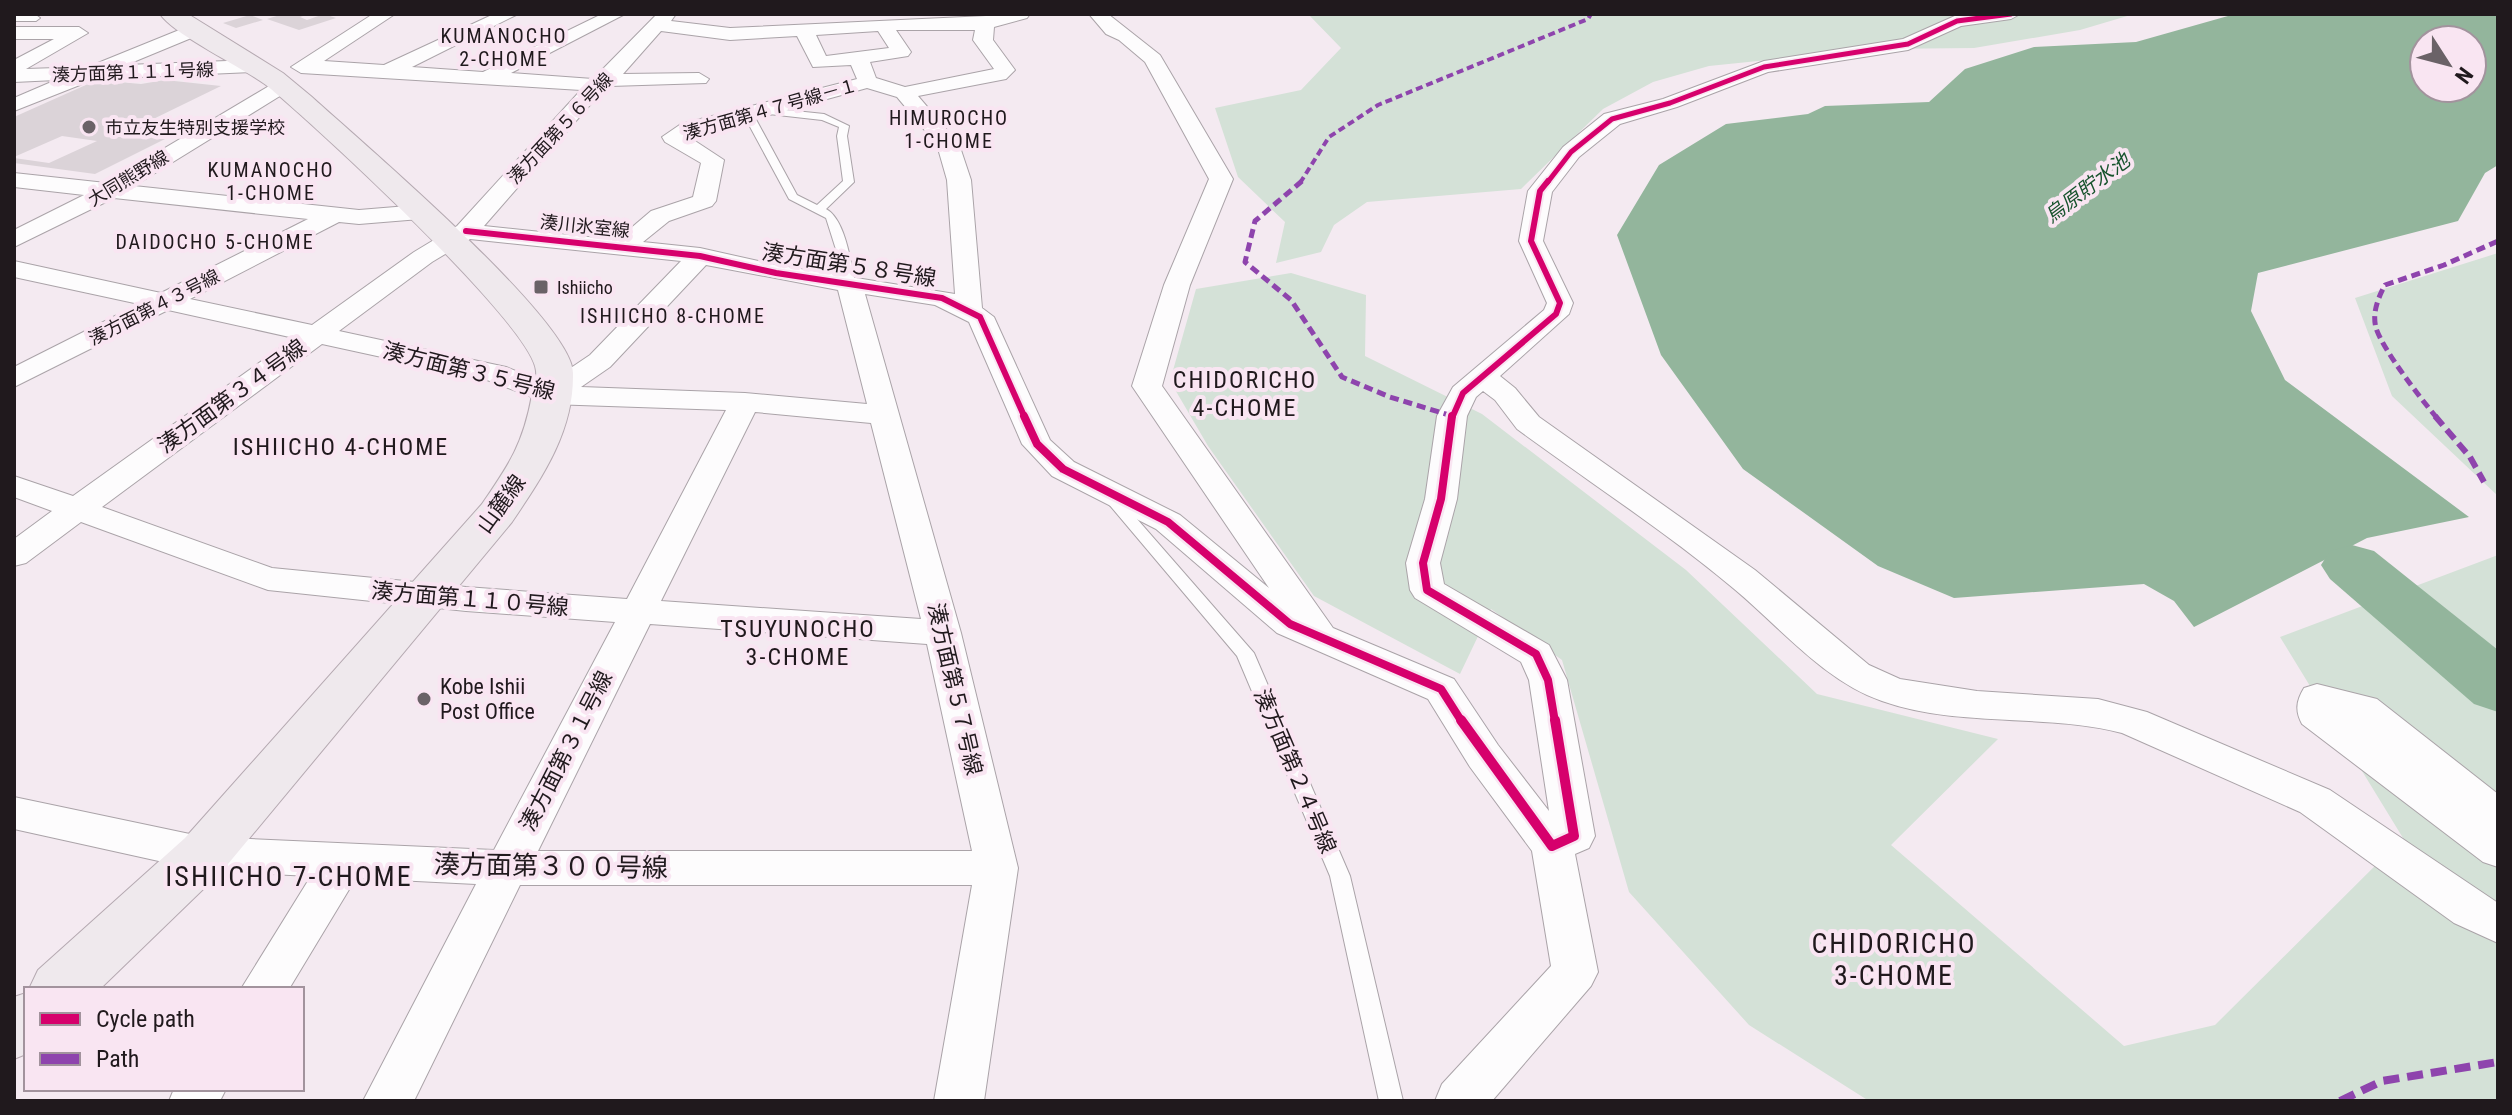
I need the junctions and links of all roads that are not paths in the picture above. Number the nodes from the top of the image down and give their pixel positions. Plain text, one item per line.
1 (386, 14) edge
2 (509, 14) edge
3 (616, 14) edge
4 (1020, 14) edge
5 (1081, 14) edge
6 (2011, 14) edge
7 (40, 16) edge
8 (1103, 19) edge
9 (662, 20) edge
10 (845, 21) edge
11 (974, 21) edge
12 (192, 22) edge
13 (884, 25) junction
14 (15, 29) edge
15 (804, 30) junction
16 (858, 58) junction
17 (14, 68) edge
18 (388, 71) junction
19 (85, 74) junction
20 (278, 74) junction
21 (14, 76) edge
22 (488, 77) junction
23 (699, 79) dead end
24 (601, 82) junction
25 (868, 82) junction
26 (904, 93) junction
27 (14, 105) edge
28 (752, 111) junction
29 (14, 180) edge
30 (111, 190) junction
31 (819, 209) junction
32 (420, 212) junction
33 (336, 214) junction
34 (458, 236) junction
35 (14, 240) edge
36 (624, 246) junction
37 (700, 256) junction
38 (14, 269) edge
39 (849, 283) junction
40 (163, 302) junction
41 (969, 311) junction
42 (317, 335) junction
43 (1482, 376) junction
44 (14, 378) edge
45 (550, 395) junction
46 (745, 402) junction
47 (885, 415) junction
48 (14, 486) edge
49 (1104, 488) junction
50 (78, 508) junction
51 (14, 555) edge
52 (428, 596) junction
53 (636, 613) junction
54 (943, 633) junction
55 (1320, 636) junction
56 (14, 813) edge
57 (2498, 817) edge
58 (1552, 846) junction
59 (2498, 850) edge
60 (204, 854) junction
61 (345, 860) junction
62 (506, 868) junction
63 (997, 868) junction
64 (2498, 924) edge
65 (61, 987) edge
66 (265, 987) edge
67 (388, 1101) edge
68 (959, 1101) edge
69 (1391, 1101) edge
70 (1460, 1101) edge

1 - 20 street, 大同熊野線
2 - 18 street
3 - 22 street
4 - 11 street
5 - 8 street
6 - 43 street
7 - 14 street
8 - 55 street
9 - 15 street
9 - 24 street, 湊方面第５６号線
10 - 13 street
10 - 15 street
11 - 13 street
11 - 26 street
12 - 19 street
12 - 20 main road, 山麓線
13 - 16 street
14 - 17 street
15 - 16 street
16 - 25 street
18 - 20 street, 湊方面第１１１号線
18 - 22 street, 湊方面第１１１号線
19 - 20 street, 湊方面第１１１号線
19 - 21 street, 湊方面第１１１号線
19 - 27 street
20 - 30 street, 大同熊野線
20 - 32 main road, 山麓線
22 - 24 street, 湊方面第１１１号線
23 - 24 street, 湊方面第１１１号線
24 - 34 street, 湊方面第５６号線
25 - 26 street
25 - 28 street, 湊方面第４７号線－１
26 - 41 street
28 - 31 lane
28 - 31 lane
28 - 36 street, 湊方面第４７号線－１
29 - 30 street
30 - 33 street
30 - 35 street, 大同熊野線
31 - 39 lane
32 - 33 street
32 - 34 main road, 山麓線
33 - 40 street, 湊方面第４３号線
34 - 36 street, 湊川氷室線
34 - 42 street, 湊方面第３４号線
34 - 45 main road, 山麓線
36 - 37 street, 湊川氷室線
37 - 39 street, 湊方面第５８号線
37 - 45 street
38 - 40 street, 湊方面第３５号線
39 - 41 street, 湊方面第５８号線
39 - 47 street, 湊方面第５７号線
40 - 42 street, 湊方面第３５号線
40 - 44 street, 湊方面第４３号線
41 - 49 street
42 - 45 street, 湊方面第３５号線
42 - 50 street, 湊方面第３４号線
43 - 58 street
43 - 64 street
45 - 46 street, 湊方面第３５号線
45 - 52 main road, 山麓線
46 - 47 street, 湊方面第３５号線
46 - 53 street, 湊方面第３１号線
47 - 54 street, 湊方面第５７号線
48 - 50 street, 湊方面第１１０号線
49 - 55 street
49 - 69 lane, 湊方面第２４号線
50 - 51 street, 湊方面第３４号線
50 - 52 street, 湊方面第１１０号線
52 - 53 street, 湊方面第１１０号線
52 - 60 main road, 山麓線
53 - 54 street, 湊方面第１１０号線
53 - 62 street, 湊方面第３１号線
54 - 63 street, 湊方面第５７号線
55 - 58 street
56 - 60 street, 湊方面第３００号線
57 - 59 street
58 - 70 street
60 - 61 street, 湊方面第３００号線
60 - 65 main road, 山麓線
61 - 62 street, 湊方面第３００号線
61 - 66 street
62 - 63 street, 湊方面第３００号線
62 - 67 street, 湊方面第３１号線
63 - 68 street, 湊方面第５７号線

